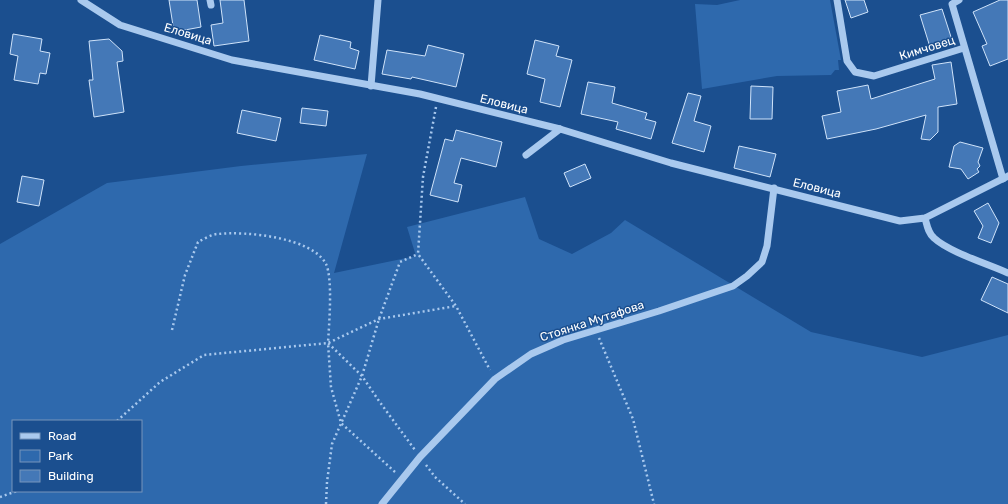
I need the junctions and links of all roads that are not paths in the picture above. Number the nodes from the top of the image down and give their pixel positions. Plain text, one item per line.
1 (81, 0) edge
2 (378, 0) edge
3 (837, 0) edge
4 (959, 0) edge
5 (964, 48) junction
6 (371, 86) junction
7 (560, 129) junction
8 (526, 155) dead end
9 (1005, 177) edge
10 (774, 188) junction
11 (925, 218) junction
12 (1008, 273) edge
13 (382, 504) edge

1 - 6 street, Еловица
2 - 6 street
3 - 5 street, Кимчовец
4 - 5 street
5 - 9 street, Кимчовец
6 - 7 street, Еловица
7 - 8 street
7 - 10 street, Еловица
9 - 11 street, Еловица
10 - 11 street, Еловица
10 - 13 street, Стоянка Мутафова
11 - 12 street

